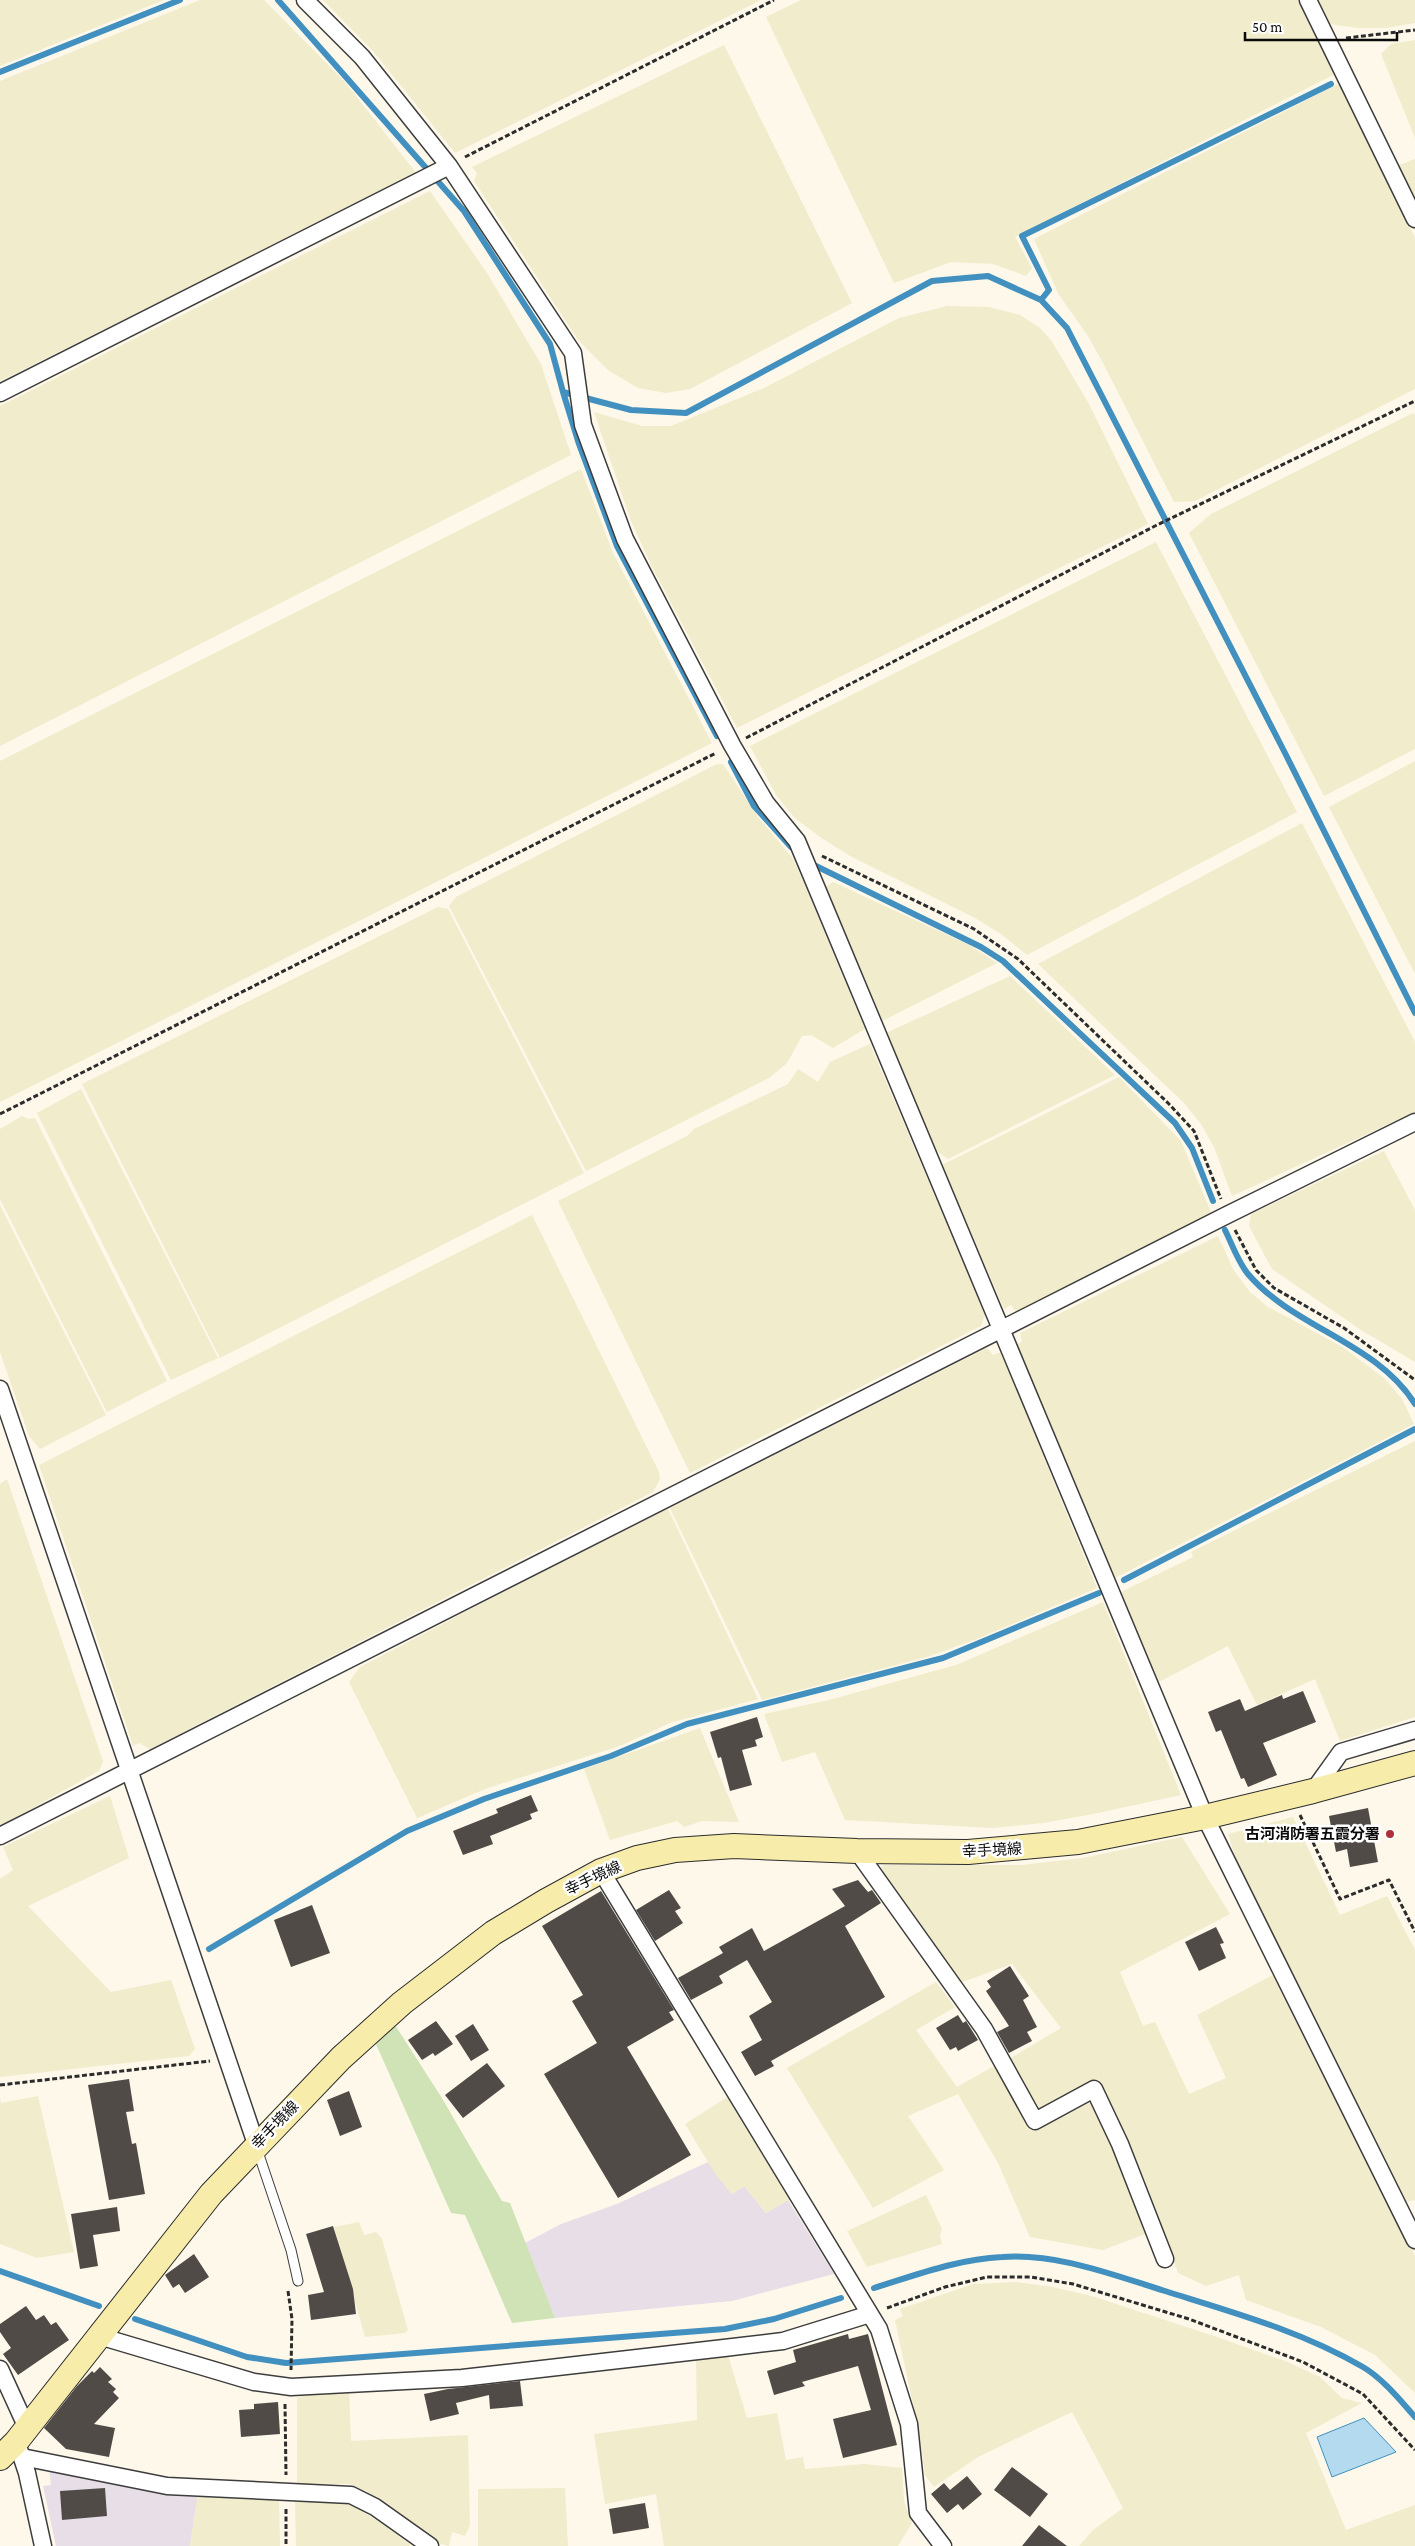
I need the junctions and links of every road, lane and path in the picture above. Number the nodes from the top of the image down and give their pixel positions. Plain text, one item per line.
1 (305, 0) edge
2 (774, 0) edge
3 (1308, 0) edge
4 (1415, 30) edge
5 (1327, 39) junction
6 (447, 167) junction
7 (1415, 219) edge
8 (0, 393) edge
9 (1415, 401) edge
10 (732, 745) junction
11 (797, 842) junction
12 (0, 1114) edge
13 (1415, 1122) edge
14 (1227, 1215) junction
15 (1000, 1331) junction
16 (1415, 1380) edge
17 (0, 1389) edge
18 (1415, 1730) edge
19 (1415, 1763) edge
20 (130, 1770) junction
21 (1386, 1770) junction
22 (1415, 1777) edge
23 (1302, 1794) junction
24 (1205, 1817) junction
25 (0, 1836) edge
26 (857, 1851) junction
27 (601, 1871) junction
28 (1415, 1932) edge
29 (227, 2059) junction
30 (0, 2085) edge
31 (256, 2144) junction
32 (1415, 2240) edge
33 (1165, 2259) dead end
34 (298, 2280) dead end
35 (870, 2314) junction
36 (99, 2336) junction
37 (291, 2349) dead end
38 (0, 2369) edge
39 (288, 2382) junction
40 (16, 2446) edge
41 (1415, 2450) edge
42 (286, 2492) junction
43 (43, 2546) edge
44 (286, 2546) edge
45 (430, 2546) edge
46 (943, 2546) edge

1 - 6 street
2 - 6 path
3 - 5 street
4 - 5 path
5 - 7 street
6 - 8 street
6 - 10 street
9 - 10 path
10 - 11 street
10 - 12 path
11 - 14 path
11 - 15 street
13 - 14 street
14 - 15 street
14 - 16 path
15 - 20 street
15 - 24 street
17 - 20 street
18 - 23 street
19 - 21 main road, 幸手境線
20 - 25 street
20 - 29 street
21 - 22 street
21 - 23 main road, 幸手境線
23 - 24 main road, 幸手境線
23 - 28 path
24 - 26 main road, 幸手境線
24 - 32 street
26 - 27 main road, 幸手境線
26 - 33 street
27 - 31 main road, 幸手境線
27 - 35 street
29 - 30 path
29 - 31 street
31 - 34 lane
31 - 36 main road, 幸手境線
35 - 39 street
35 - 41 path
35 - 46 street
36 - 39 street
36 - 40 main road, 幸手境線
37 - 39 path
38 - 40 street
39 - 42 path
40 - 42 street
40 - 43 street
42 - 44 path
42 - 45 street

